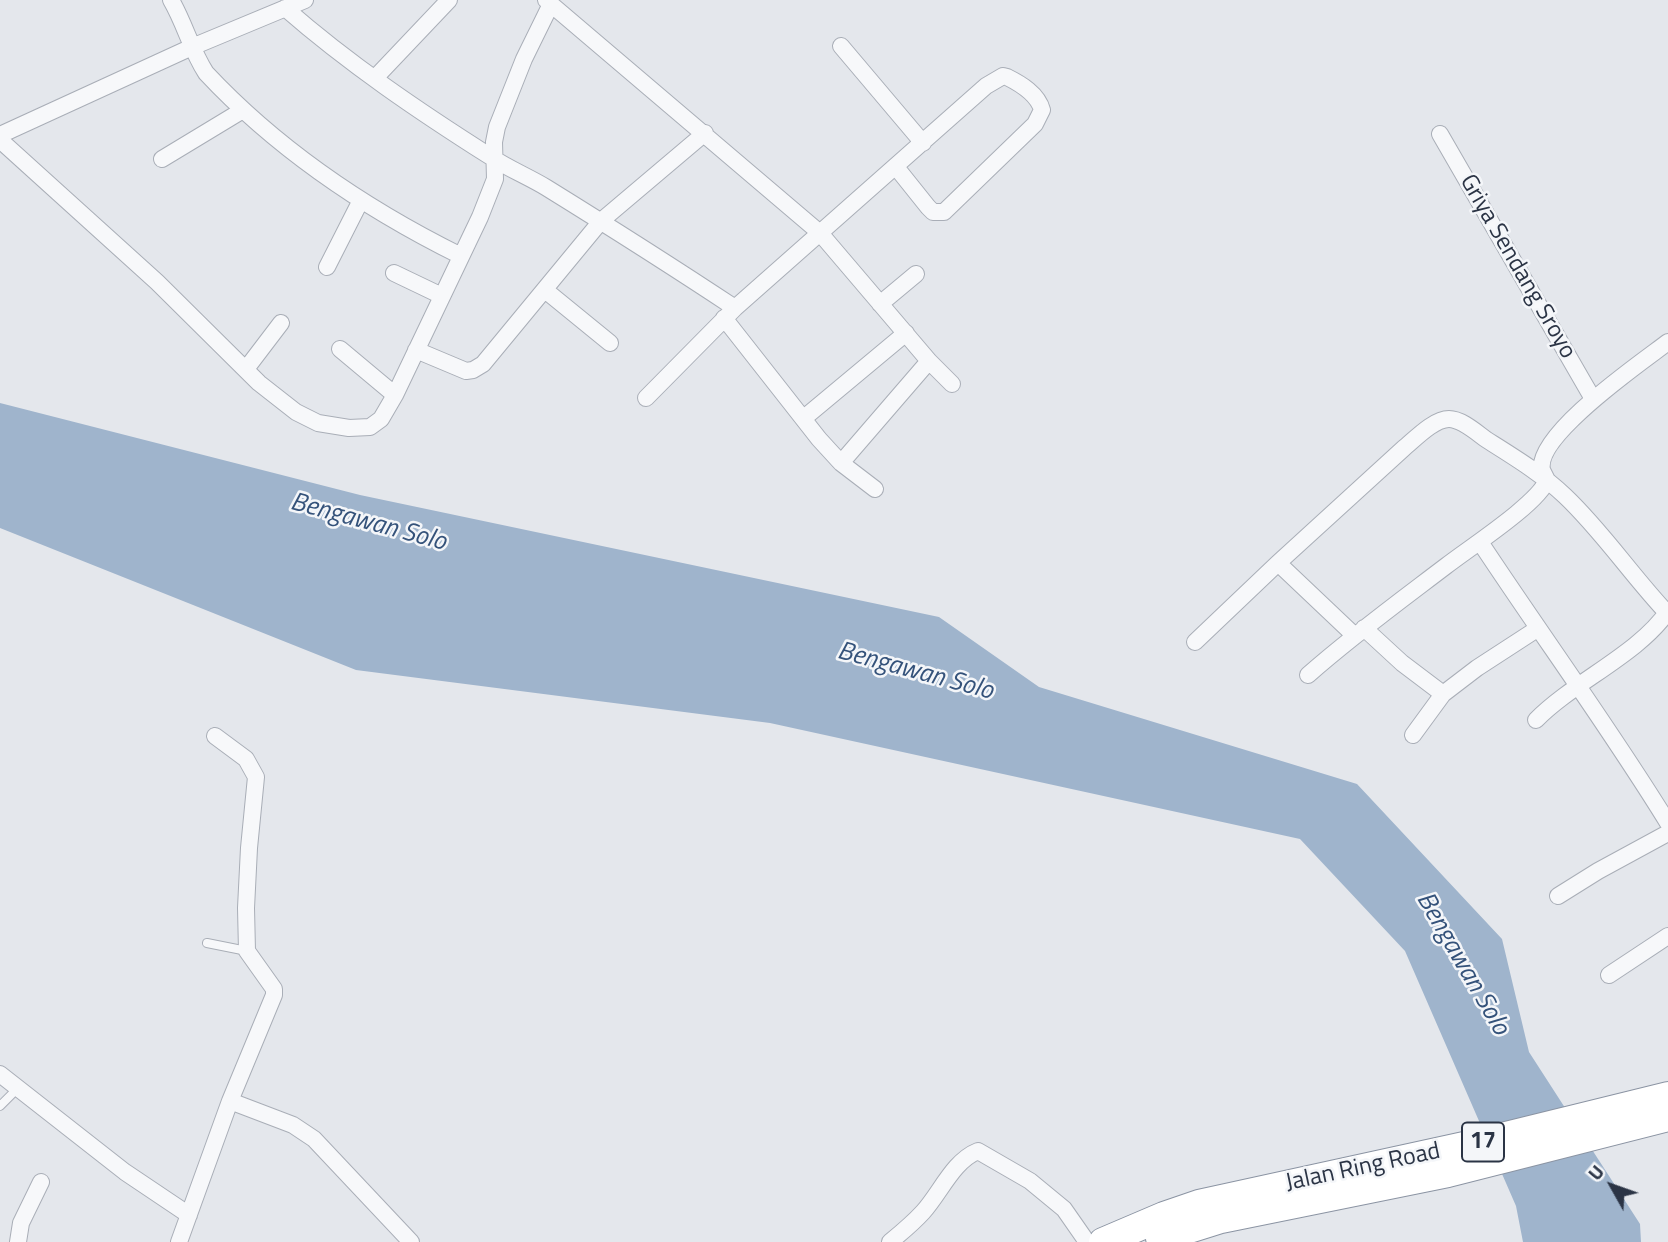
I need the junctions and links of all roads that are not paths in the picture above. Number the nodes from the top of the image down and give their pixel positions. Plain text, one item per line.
1 (171, 0) edge
2 (304, 0) edge
3 (449, 0) edge
4 (548, 2) edge
5 (285, 8) junction
6 (841, 46) dead end
7 (192, 47) junction
8 (375, 78) junction
9 (243, 110) junction
10 (705, 133) junction
11 (1440, 134) dead end
12 (1, 142) edge
13 (923, 144) junction
14 (162, 159) dead end
15 (494, 159) junction
16 (896, 167) junction
17 (360, 202) junction
18 (601, 221) junction
19 (820, 233) junction
20 (461, 256) junction
21 (327, 267) dead end
22 (394, 272) dead end
23 (916, 274) dead end
24 (545, 290) junction
25 (442, 296) junction
26 (880, 304) junction
27 (729, 313) junction
28 (281, 323) dead end
29 (906, 333) junction
30 (1668, 342) edge
31 (610, 343) dead end
32 (340, 349) dead end
33 (416, 350) junction
34 (929, 361) junction
35 (246, 369) junction
36 (952, 384) dead end
37 (395, 395) junction
38 (646, 398) dead end
39 (1593, 399) junction
40 (804, 418) junction
41 (841, 463) junction
42 (1547, 480) junction
43 (874, 489) dead end
44 (1480, 542) junction
45 (1278, 563) junction
46 (1668, 612) edge
47 (1537, 629) junction
48 (1359, 632) junction
49 (1195, 642) dead end
50 (1308, 675) dead end
51 (1578, 686) junction
52 (1443, 694) junction
53 (1536, 720) dead end
54 (1413, 735) dead end
55 (215, 736) dead end
56 (1668, 823) edge
57 (1668, 833) edge
58 (1558, 896) dead end
59 (1668, 936) edge
60 (207, 943) dead end
61 (247, 951) junction
62 (1609, 975) dead end
63 (0, 1074) edge
64 (18, 1088) junction
65 (1668, 1096) edge
66 (230, 1101) junction
67 (0, 1106) edge
68 (1668, 1117) edge
69 (41, 1182) dead end
70 (1300, 1191) junction
71 (189, 1215) junction
72 (18, 1242) edge
73 (179, 1242) edge
74 (411, 1242) edge
75 (890, 1242) edge
76 (1087, 1242) edge
77 (1103, 1242) edge
78 (1151, 1242) edge

1 - 7 street
2 - 5 street
3 - 8 street
4 - 10 street
4 - 15 street
5 - 7 street
5 - 8 street
6 - 13 street
7 - 9 street
7 - 12 street
8 - 15 street
9 - 14 street
9 - 17 street
10 - 18 street
10 - 19 street
11 - 39 street, Griya Sendang Sroyo
12 - 35 street
13 - 16 street
13 - 16 street
15 - 18 street
15 - 20 street
16 - 19 street
17 - 20 street
17 - 21 street
18 - 24 street
18 - 27 street
19 - 26 street
19 - 27 street
20 - 25 street
22 - 25 street
23 - 26 street
24 - 31 street
24 - 33 street
25 - 33 street
26 - 29 street
27 - 38 street
27 - 40 street
28 - 35 street
29 - 34 street
29 - 40 street
30 - 39 street
32 - 37 street
33 - 37 street
34 - 36 street
34 - 41 street
35 - 37 street
39 - 42 street
40 - 41 street
41 - 43 street
42 - 44 street
42 - 45 street
42 - 46 street
44 - 47 street
44 - 48 street
45 - 48 street
45 - 49 street
46 - 51 street
47 - 51 street
47 - 52 street
48 - 50 street
48 - 52 street
51 - 53 street
51 - 56 street
52 - 54 street
55 - 61 street
57 - 58 street
59 - 62 street
60 - 61 lane
61 - 66 street
63 - 64 street
64 - 67 lane
64 - 71 street
65 - 70 highway, Jalan Ring Road / 17
66 - 71 street
66 - 74 street
68 - 70 highway, Jalan Ring Road / 17
69 - 72 street
70 - 77 highway, Jalan Ring Road / 17
70 - 78 highway, Jalan Ring Road / 17
71 - 73 street
75 - 76 street

